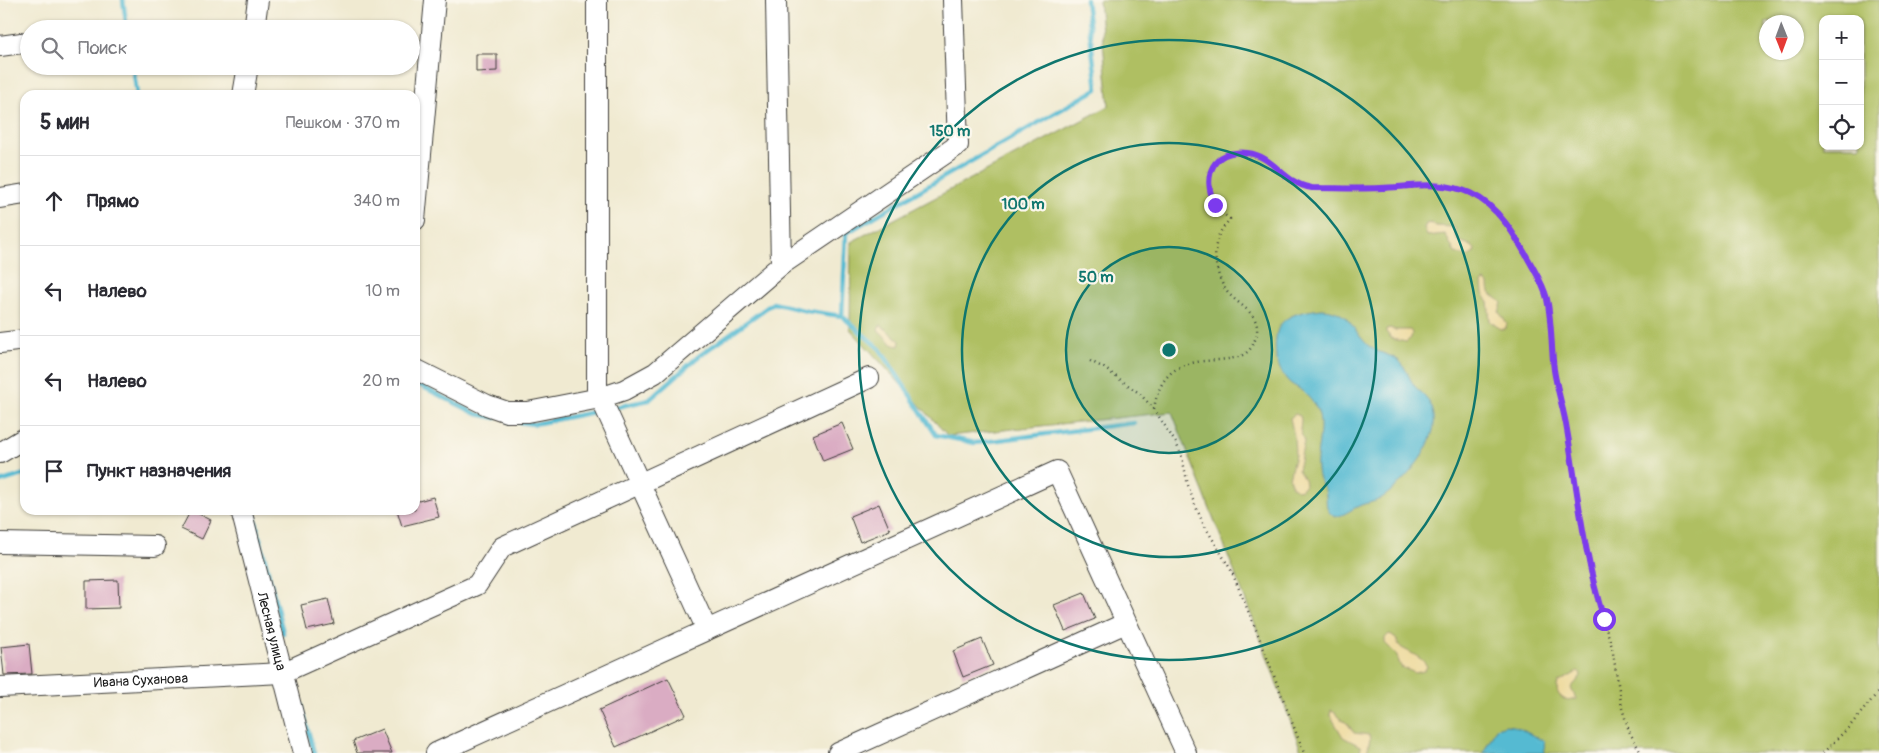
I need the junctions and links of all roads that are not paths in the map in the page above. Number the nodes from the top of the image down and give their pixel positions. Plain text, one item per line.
1 (258, 0) edge
2 (435, 0) edge
3 (597, 0) edge
4 (776, 0) edge
5 (953, 0) edge
6 (255, 20) edge
7 (20, 43) edge
8 (0, 46) edge
9 (246, 75) edge
10 (244, 90) edge
11 (420, 165) edge
12 (20, 195) edge
13 (0, 198) edge
14 (781, 265) junction
15 (20, 341) edge
16 (0, 343) edge
17 (420, 372) edge
18 (869, 378) dead end
19 (600, 398) junction
20 (20, 441) edge
21 (0, 453) edge
22 (639, 483) junction
23 (242, 515) edge
24 (0, 543) edge
25 (155, 546) dead end
26 (1126, 623) junction
27 (707, 630) junction
28 (282, 673) junction
29 (0, 687) edge
30 (303, 753) edge
31 (436, 753) edge
32 (838, 753) edge
33 (1186, 753) edge

1 - 6 street
2 - 11 street
3 - 19 street
4 - 14 street
5 - 14 street
7 - 8 street
9 - 10 street
12 - 13 street
14 - 19 street
15 - 16 street
17 - 19 street
18 - 22 street
19 - 22 street
20 - 21 street
22 - 27 street
22 - 28 street
23 - 28 street, Лесная улица
24 - 25 street
26 - 27 street
26 - 32 street
26 - 33 street
27 - 31 street
28 - 29 street, Ивана Суханова
28 - 30 street, Лесная улица

